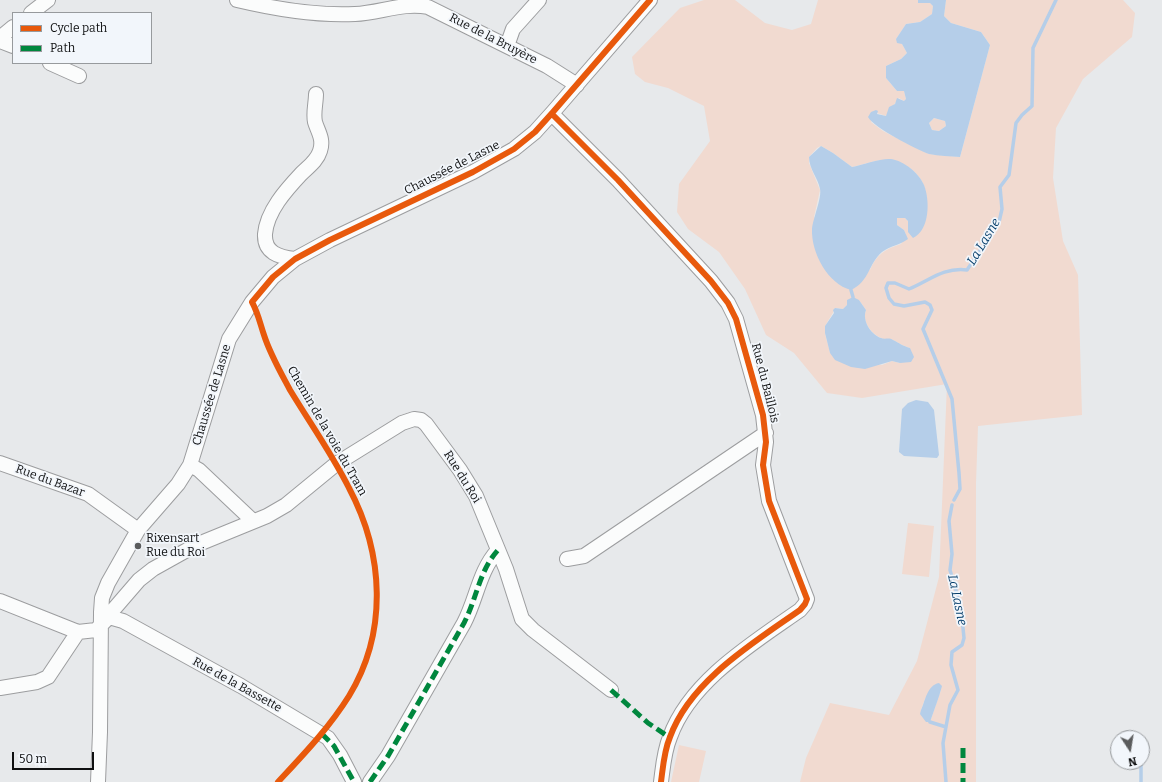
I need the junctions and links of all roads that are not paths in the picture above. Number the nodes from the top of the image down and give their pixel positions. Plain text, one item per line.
1 (48, 0) edge
2 (237, 0) edge
3 (539, 0) edge
4 (650, 0) edge
5 (35, 12) edge
6 (12, 28) edge
7 (0, 39) edge
8 (12, 45) edge
9 (506, 46) junction
10 (52, 64) edge
11 (79, 76) dead end
12 (577, 85) junction
13 (316, 94) dead end
14 (552, 114) junction
15 (295, 259) junction
16 (766, 432) junction
17 (0, 463) edge
18 (190, 465) junction
19 (253, 521) junction
20 (138, 530) junction
21 (498, 550) junction
22 (567, 559) dead end
23 (0, 601) edge
24 (101, 624) junction
25 (78, 632) junction
26 (0, 688) edge
27 (611, 690) dead end
28 (98, 782) edge
29 (354, 782) edge
30 (370, 782) edge
31 (661, 782) edge

1 - 5 street
2 - 9 street, Rue de la Bruyère
3 - 9 street
4 - 12 street, Chaussée de Lasne
6 - 7 street
7 - 8 street
9 - 12 street, Rue de la Bruyère
10 - 11 street
12 - 14 street, Chaussée de Lasne
13 - 15 street
14 - 15 street, Chaussée de Lasne
14 - 16 street, Rue du Baillois
15 - 18 street, Chaussée de Lasne
16 - 22 street, Rue du Baillois
16 - 31 street, Rue du Baillois
17 - 20 street, Rue du Bazar
18 - 19 street
18 - 20 street, Chaussée de Lasne
19 - 21 street, Rue du Roi
19 - 24 street, Rue du Roi
20 - 24 street, Chaussée de Lasne
21 - 27 street, Rue du Roi
21 - 30 street
23 - 25 street
24 - 25 street
24 - 28 street, Chaussée de Lasne
24 - 29 street, Rue de la Bassette
25 - 26 street

